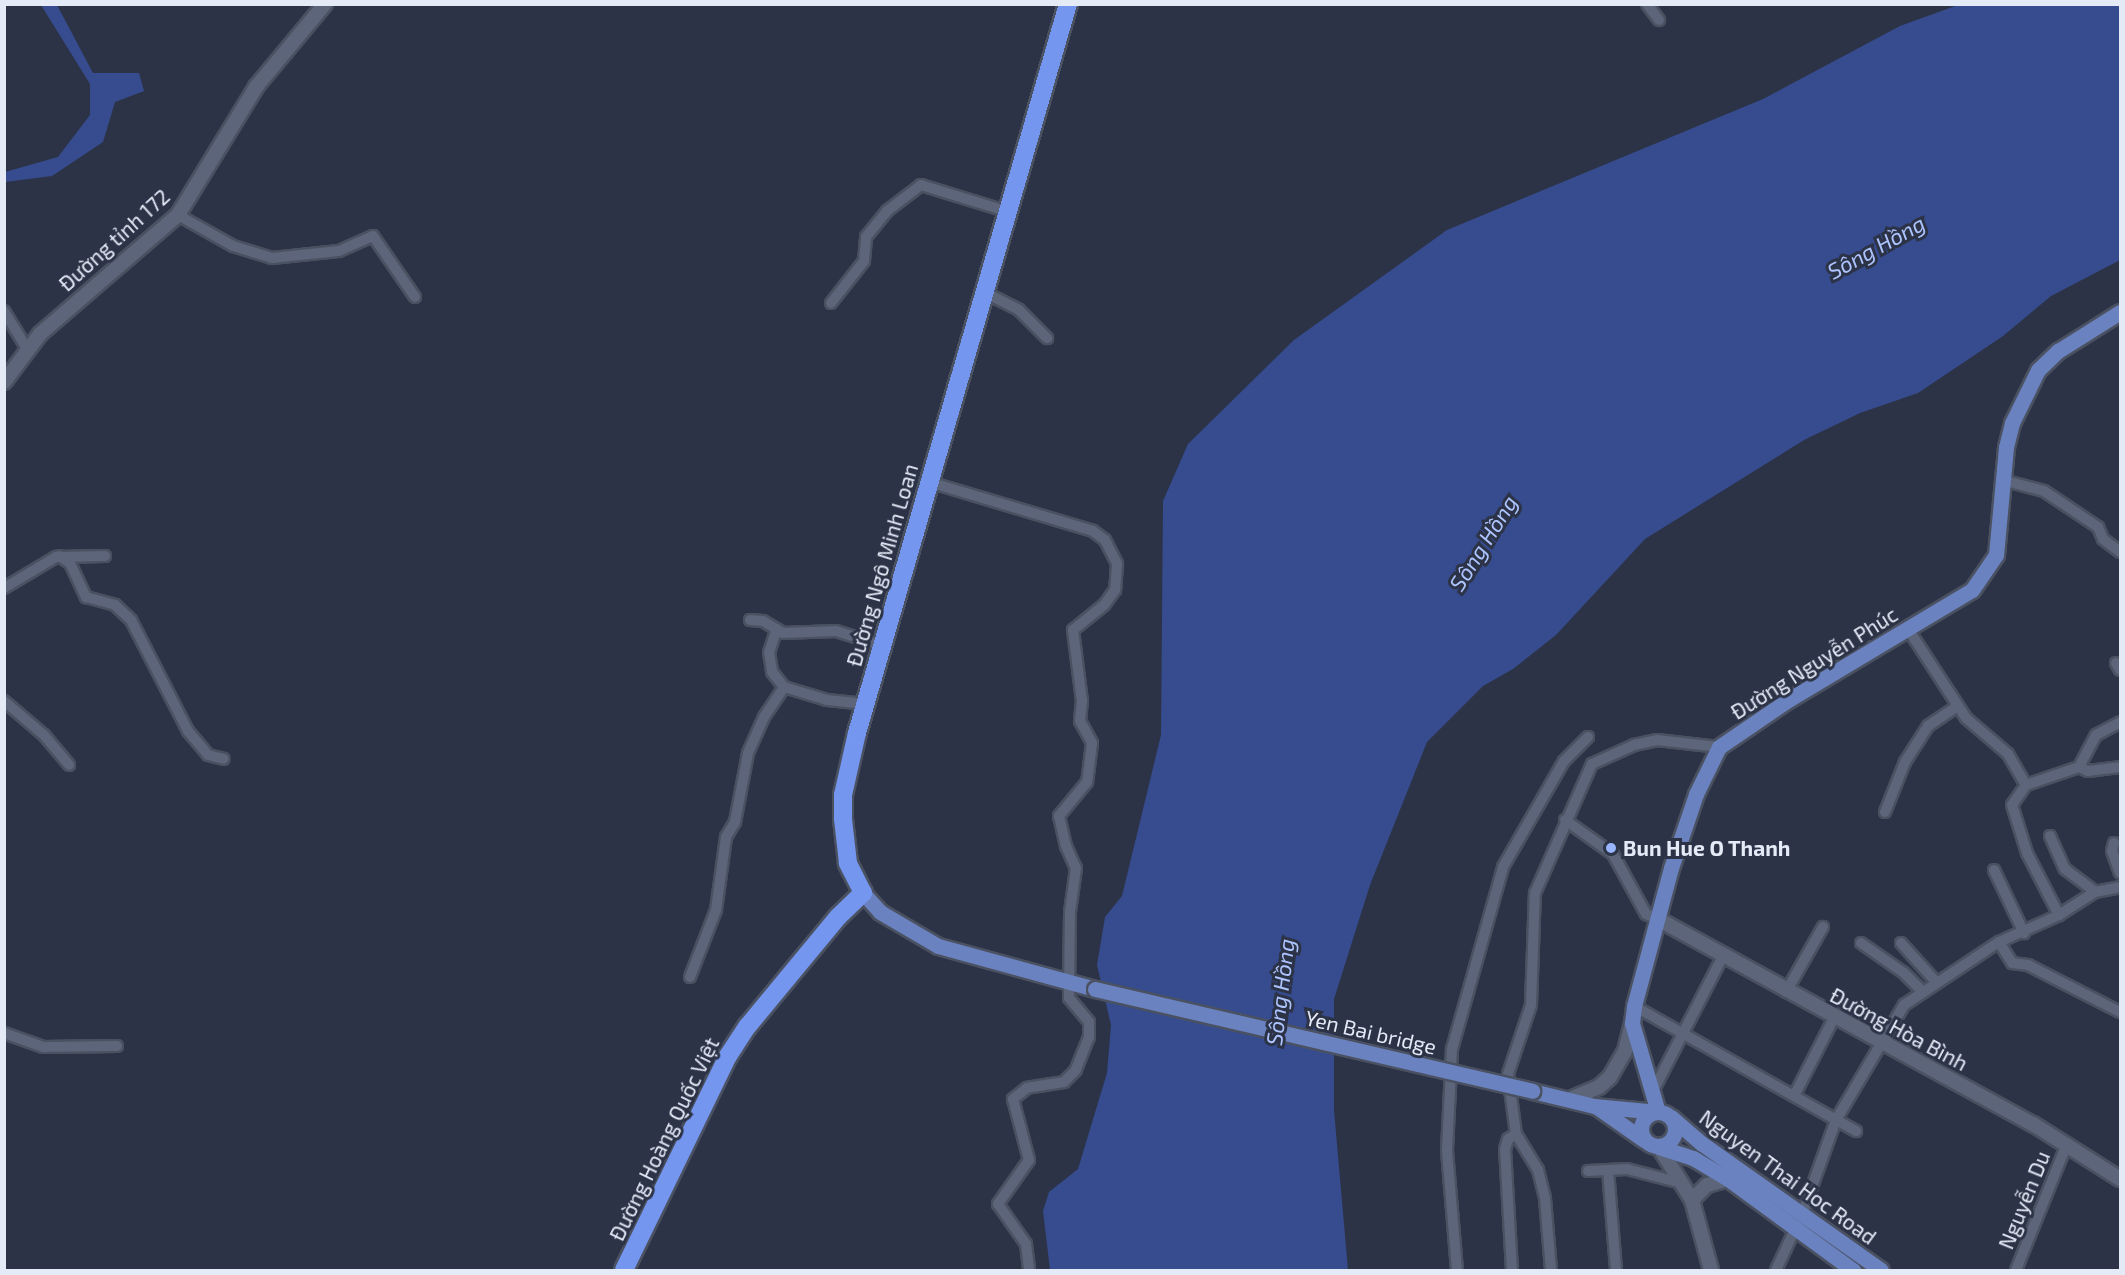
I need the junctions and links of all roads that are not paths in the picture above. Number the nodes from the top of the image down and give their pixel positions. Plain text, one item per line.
1 (325, 4) edge
2 (1068, 4) edge
3 (1647, 4) edge
4 (1659, 20) dead end
5 (1009, 212) junction
6 (178, 215) junction
7 (986, 294) junction
8 (415, 297) dead end
9 (831, 303) dead end
10 (4, 311) edge
11 (2121, 312) edge
12 (1047, 338) dead end
13 (27, 347) junction
14 (4, 382) edge
15 (2002, 480) junction
16 (929, 482) junction
17 (2121, 552) edge
18 (60, 556) junction
19 (105, 556) dead end
20 (4, 588) edge
21 (750, 620) dead end
22 (1908, 629) junction
23 (776, 631) junction
24 (884, 646) junction
25 (784, 687) junction
26 (4, 701) edge
27 (866, 704) junction
28 (1959, 706) junction
29 (2121, 722) edge
30 (1588, 737) dead end
31 (1719, 747) junction
32 (224, 759) dead end
33 (69, 765) dead end
34 (2079, 767) junction
35 (2121, 768) edge
36 (2026, 785) junction
37 (1886, 813) dead end
38 (1565, 820) junction
39 (2050, 836) dead end
40 (2114, 843) dead end
41 (1994, 870) dead end
42 (2121, 873) edge
43 (2121, 887) edge
44 (2095, 892) junction
45 (863, 894) junction
46 (2059, 915) junction
47 (1656, 918) junction
48 (1823, 927) dead end
49 (2024, 933) junction
50 (1999, 942) junction
51 (1861, 943) dead end
52 (1901, 944) dead end
53 (1723, 956) junction
54 (690, 978) dead end
55 (1068, 982) junction
56 (1936, 982) junction
57 (1095, 989) joint
58 (1786, 992) junction
59 (1923, 992) junction
60 (1634, 1006) junction
61 (2121, 1012) edge
62 (1834, 1018) junction
63 (1632, 1023) junction
64 (4, 1033) edge
65 (1683, 1033) junction
66 (1879, 1043) junction
67 (117, 1046) dead end
68 (1652, 1093) junction
69 (1794, 1096) junction
70 (1568, 1100) junction
71 (1594, 1106) junction
72 (1665, 1114) junction
73 (1836, 1120) junction
74 (1856, 1131) dead end
75 (1516, 1134) junction
76 (1644, 1140) junction
77 (2067, 1144) junction
78 (1659, 1147) junction
79 (1608, 1170) junction
80 (1588, 1171) dead end
81 (1728, 1179) junction
82 (2121, 1179) edge
83 (1681, 1183) junction
84 (1692, 1200) junction
85 (1803, 1212) junction
86 (1796, 1229) junction
87 (624, 1270) edge
88 (1029, 1270) edge
89 (1456, 1270) edge
90 (1512, 1270) edge
91 (1551, 1270) edge
92 (1616, 1270) edge
93 (1711, 1270) edge
94 (1776, 1270) edge
95 (1853, 1270) edge
96 (1881, 1270) edge
97 (2016, 1270) edge

1 - 6 street, Đường tỉnh 172
2 - 5 highway, Đường Ngô Minh Loan
3 - 4 street
5 - 7 highway, Đường Ngô Minh Loan
5 - 9 street
6 - 8 street
6 - 13 street, Đường tỉnh 172
7 - 12 street
7 - 16 highway, Đường Ngô Minh Loan
10 - 13 street
11 - 15 main road, Đường Nguyễn Phúc
13 - 14 street, Đường tỉnh 172
15 - 17 street
15 - 22 main road, Đường Nguyễn Phúc
16 - 24 highway, Đường Ngô Minh Loan
16 - 55 street
18 - 19 street
18 - 20 street
18 - 32 street
21 - 23 street
22 - 28 street
22 - 31 main road, Đường Nguyễn Phúc
23 - 24 street
23 - 25 street
24 - 27 highway, Đường Ngô Minh Loan
25 - 27 street
25 - 54 street
26 - 33 street
27 - 45 highway, Đường Ngô Minh Loan
28 - 36 street
28 - 37 street
29 - 34 street
30 - 89 street
31 - 38 street
31 - 47 main road, Đường Nguyễn Phúc
34 - 35 street
34 - 36 street
36 - 46 street
38 - 47 street
38 - 75 street
39 - 44 street
40 - 42 street
41 - 49 street
43 - 44 street
44 - 46 street
45 - 55 main road, Đường Ngô Minh Loan
45 - 87 highway, Đường Hoàng Quốc Việt
46 - 49 street
47 - 53 street, Đường Hòa Bình
47 - 60 main road, Đường Nguyễn Phúc
48 - 58 street
49 - 50 street
50 - 56 street
50 - 61 street
51 - 59 street
52 - 56 street
53 - 58 street, Đường Hòa Bình
53 - 65 street
55 - 57 main road, Đường Ngô Minh Loan
55 - 88 street
56 - 59 street
57 - 70 main road, Yen Bai bridge, bridge
58 - 62 street, Đường Hòa Bình
59 - 66 street
60 - 63 main road, Đường Nguyễn Phúc
60 - 65 street
62 - 66 street, Đường Hòa Bình
62 - 69 street
63 - 68 main road, Đường Nguyễn Phúc
63 - 70 street
64 - 67 street
65 - 68 street
65 - 69 street
66 - 73 street
66 - 77 street, Đường Hòa Bình
68 - 72 main road, Đường Nguyễn Phúc
69 - 73 street
70 - 71 main road
71 - 72 main road
71 - 76 main road
72 - 76 main road
72 - 78 main road
72 - 85 main road, Nguyen Thai Hoc Road
73 - 74 street
73 - 85 street
75 - 90 street
75 - 91 street
76 - 78 main road
77 - 82 street, Đường Hòa Bình
77 - 97 street, Nguyễn Du
78 - 81 main road, Nguyen Thai Hoc Road
78 - 83 street
79 - 80 street
79 - 83 street
79 - 92 street
81 - 84 street
81 - 86 main road, Nguyen Thai Hoc Road
83 - 84 street
84 - 93 street
85 - 86 street
85 - 96 main road, Nguyen Thai Hoc Road
86 - 94 street
86 - 95 main road, Nguyen Thai Hoc Road

